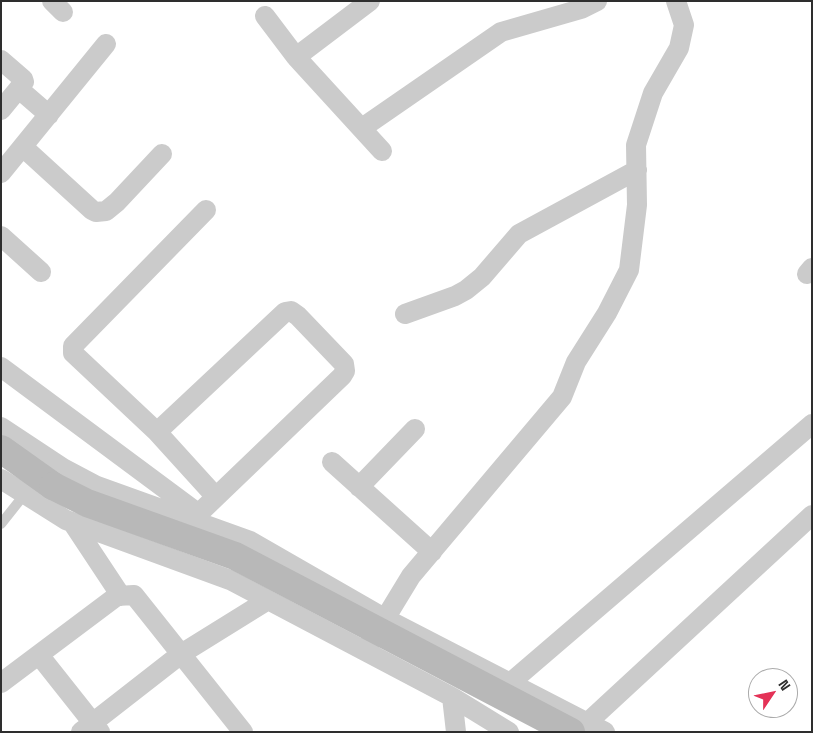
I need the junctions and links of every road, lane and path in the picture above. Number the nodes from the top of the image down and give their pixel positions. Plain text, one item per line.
1 (370, 1) edge
2 (597, 1) edge
3 (676, 1) edge
4 (550, 9) edge
5 (265, 16) dead end
6 (106, 44) dead end
7 (296, 56) junction
8 (1, 60) edge
9 (19, 89) junction
10 (1, 110) edge
11 (49, 114) junction
12 (362, 128) junction
13 (23, 147) junction
14 (382, 151) dead end
15 (162, 154) dead end
16 (636, 170) junction
17 (1, 173) edge
18 (206, 210) dead end
19 (1, 236) edge
20 (41, 272) dead end
21 (405, 314) dead end
22 (1, 367) edge
23 (812, 424) edge
24 (1, 427) edge
25 (415, 430) dead end
26 (157, 432) junction
27 (1, 449) edge
28 (332, 462) dead end
29 (1, 468) edge
30 (1, 479) edge
31 (359, 487) junction
32 (41, 493) junction
33 (216, 497) junction
34 (812, 515) edge
35 (196, 517) junction
36 (72, 522) junction
37 (1, 524) edge
38 (432, 552) junction
39 (121, 596) junction
40 (268, 600) junction
41 (384, 618) junction
42 (366, 650) junction
43 (180, 654) junction
44 (38, 655) junction
45 (1, 683) edge
46 (510, 683) junction
47 (452, 697) junction
48 (91, 729) edge
49 (235, 729) edge
50 (588, 729) edge
51 (456, 732) edge
52 (509, 732) edge
53 (540, 732) edge

1 - 7 street
2 - 4 street
3 - 16 street
4 - 12 street
5 - 7 street
6 - 11 street
7 - 12 street
8 - 9 street
9 - 10 street
9 - 11 street
11 - 13 street
12 - 14 street
13 - 15 street
13 - 17 street
16 - 21 street
16 - 38 street
18 - 26 street
19 - 20 street
22 - 35 street
23 - 46 street
24 - 35 street
25 - 31 street
26 - 33 street
26 - 33 street
27 - 32 street
28 - 31 street
29 - 32 street
30 - 32 street
31 - 38 street
32 - 36 street
32 - 37 lane
32 - 50 street, bridge
32 - 53 street
33 - 35 street
34 - 50 street
35 - 41 street
36 - 39 street
36 - 40 street
38 - 41 street
39 - 43 street
39 - 44 street
40 - 42 street
40 - 43 street
41 - 42 street
41 - 46 street
42 - 47 street
43 - 48 street
43 - 49 street
44 - 45 street
44 - 48 street
46 - 50 street
47 - 51 street
47 - 52 street

